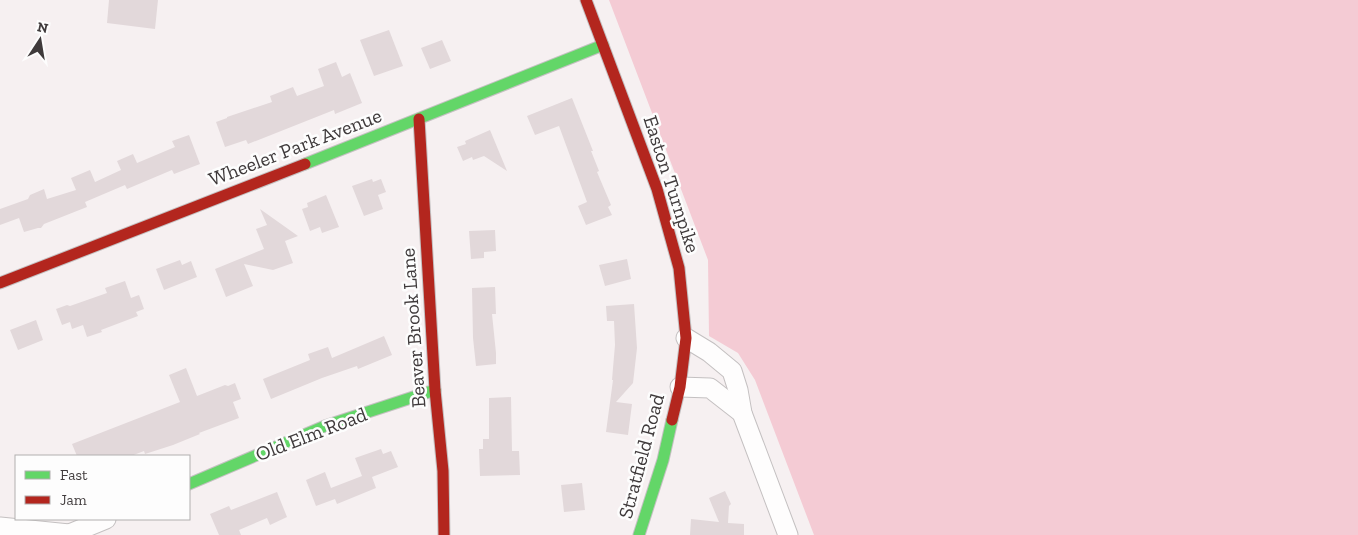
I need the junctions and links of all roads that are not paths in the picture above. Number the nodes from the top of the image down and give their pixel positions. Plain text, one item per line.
1 (586, 0) edge
2 (603, 45) junction
3 (419, 119) junction
4 (0, 283) edge
5 (686, 338) junction
6 (680, 387) junction
7 (435, 390) junction
8 (742, 413) junction
9 (190, 484) edge
10 (104, 520) edge
11 (0, 528) edge
12 (68, 535) edge
13 (444, 535) edge
14 (639, 535) edge
15 (788, 535) edge

1 - 2 street, Easton Turnpike
2 - 3 street, Wheeler Park Avenue
2 - 5 street, Easton Turnpike
3 - 4 street, Wheeler Park Avenue
3 - 7 street, Beaver Brook Lane
5 - 6 street, Easton Turnpike
5 - 8 street
6 - 8 street
6 - 14 street, Stratfield Road
7 - 9 street, Old Elm Road
7 - 13 street, Beaver Brook Lane
8 - 15 street
10 - 12 street
11 - 12 street

